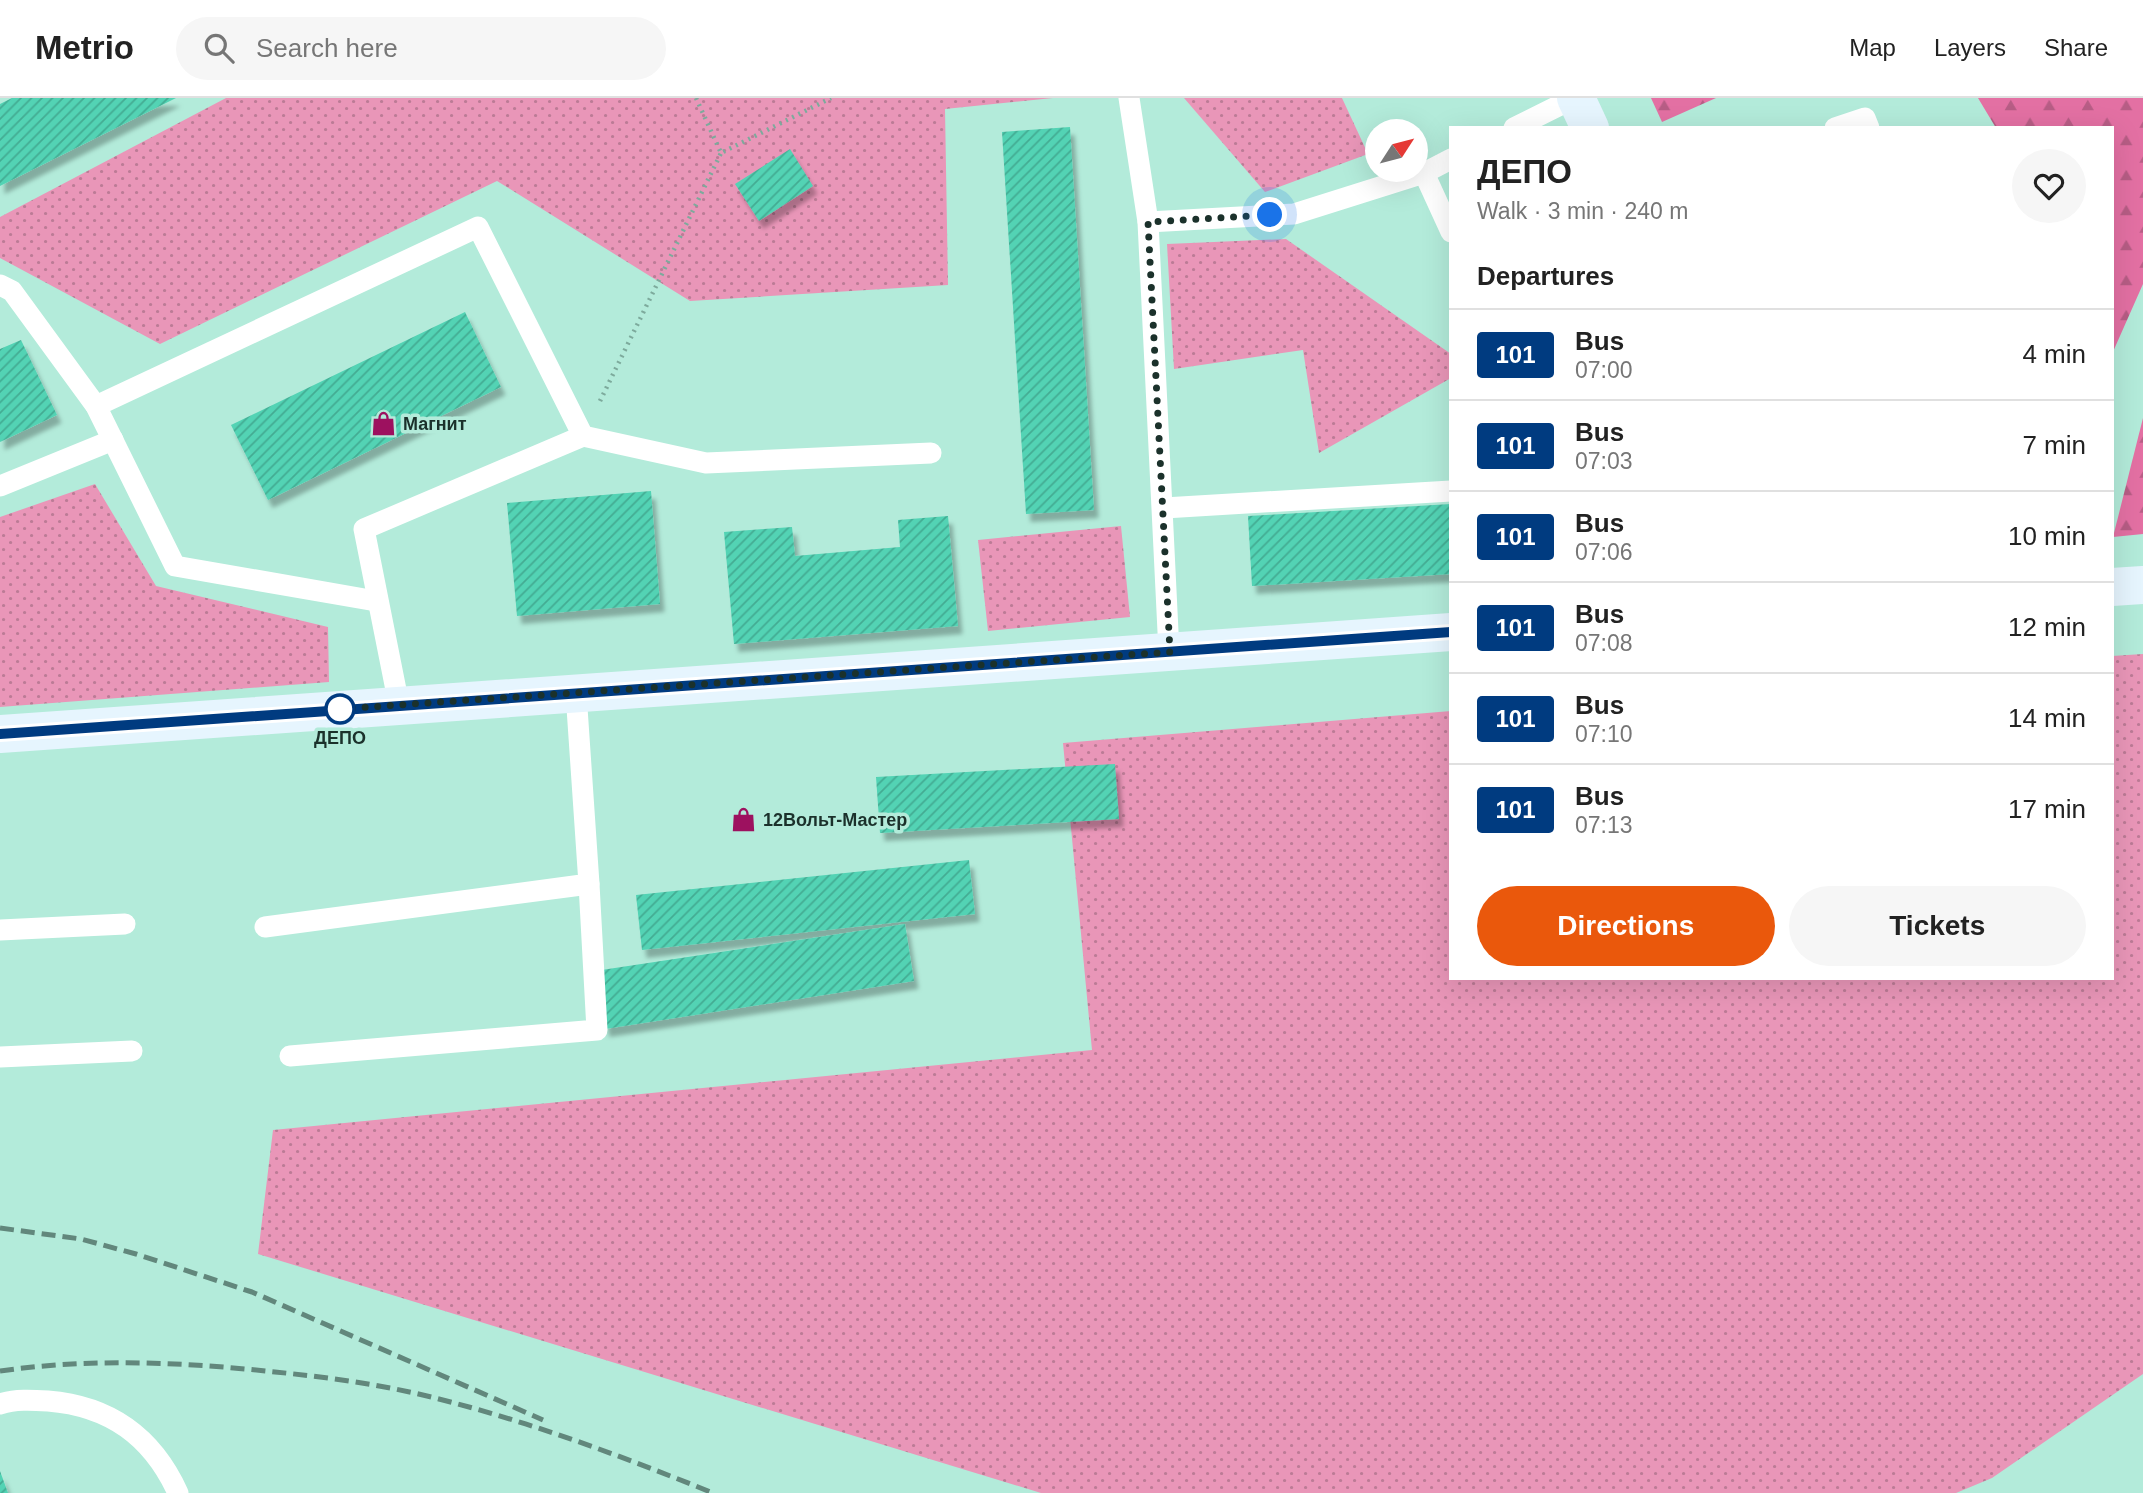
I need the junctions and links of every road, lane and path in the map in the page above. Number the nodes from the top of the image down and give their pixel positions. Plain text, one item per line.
1 (696, 98) edge
2 (831, 98) edge
3 (1129, 98) edge
4 (1575, 98) edge
5 (1518, 126) edge
6 (1589, 126) edge
7 (1841, 126) edge
8 (1868, 126) edge
9 (721, 153) junction
10 (1449, 160) edge
11 (1428, 171) edge
12 (1395, 182) edge
13 (1428, 182) edge
14 (1148, 222) junction
15 (1449, 228) edge
16 (4, 290) edge
17 (96, 406) junction
18 (583, 436) junction
19 (113, 440) junction
20 (931, 453) dead end
21 (0, 486) edge
22 (1449, 491) edge
23 (1164, 508) junction
24 (376, 601) junction
25 (1449, 632) edge
26 (1170, 652) junction
27 (576, 693) junction
28 (399, 705) junction
29 (0, 734) edge
30 (589, 884) junction
31 (125, 924) dead end
32 (265, 927) dead end
33 (0, 930) edge
34 (132, 1051) dead end
35 (290, 1056) dead end
36 (0, 1057) edge
37 (0, 1404) edge
38 (178, 1493) edge

1 - 9 path
2 - 9 path
3 - 14 lane
4 - 5 lane
4 - 6 main road
7 - 8 lane
9 - 18 path
10 - 11 lane
12 - 14 lane
13 - 15 lane
14 - 23 lane
16 - 17 lane
17 - 18 lane
17 - 19 lane
18 - 20 lane
18 - 24 lane
19 - 21 lane
19 - 24 lane
22 - 23 lane
23 - 26 lane
24 - 28 lane
25 - 26 main road
26 - 27 main road
27 - 28 main road
27 - 30 lane
28 - 29 main road
30 - 32 lane
30 - 35 lane
31 - 33 lane
34 - 36 lane
37 - 38 lane

